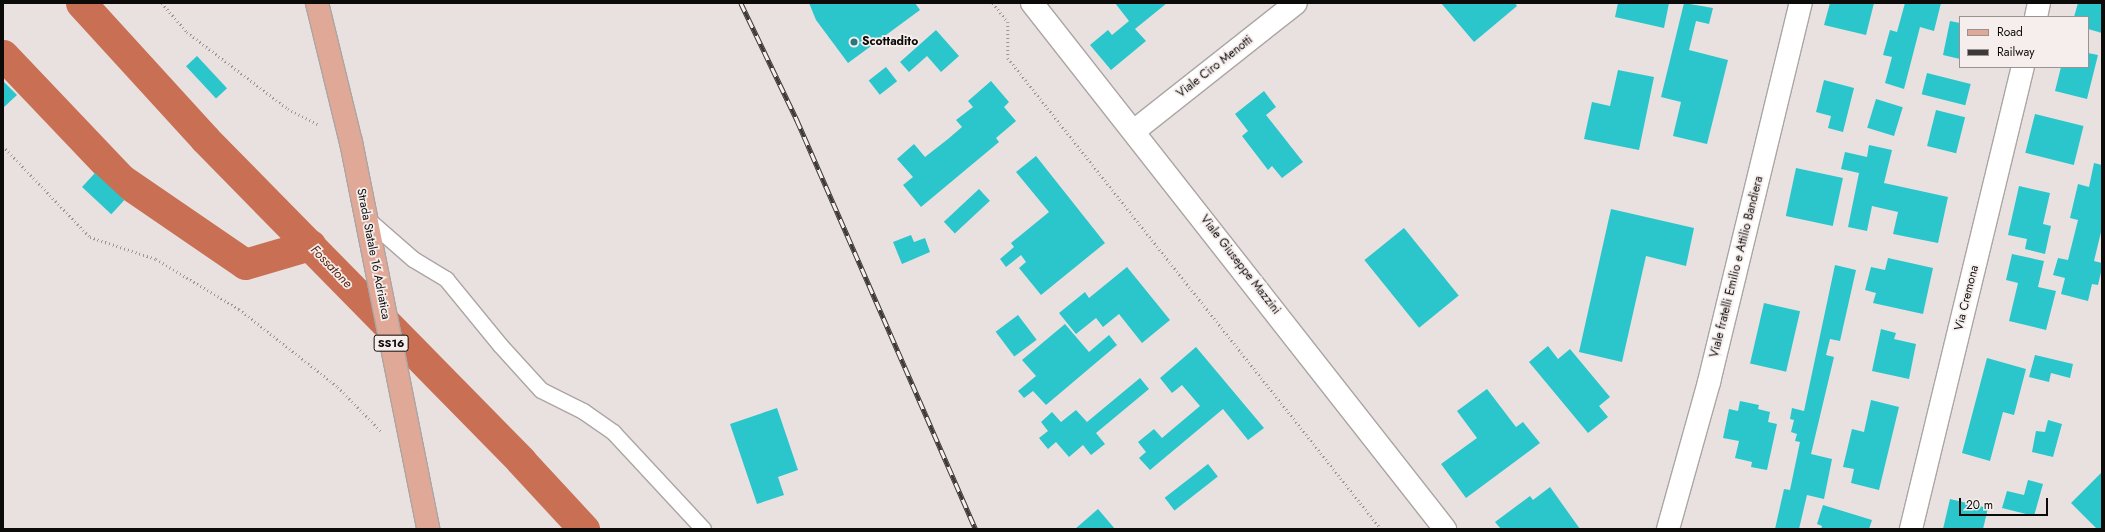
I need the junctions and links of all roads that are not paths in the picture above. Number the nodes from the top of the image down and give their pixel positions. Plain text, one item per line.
1 (318, 3) edge
2 (1032, 3) edge
3 (1296, 3) edge
4 (1801, 3) edge
5 (2039, 3) edge
6 (2036, 16) edge
7 (2024, 68) edge
8 (1134, 131) junction
9 (366, 218) junction
10 (428, 529) edge
11 (703, 529) edge
12 (1445, 529) edge
13 (1668, 529) edge
14 (1911, 529) edge

1 - 9 main road, Strada Statale 16 Adriatica / SS16
2 - 8 street, Viale Giuseppe Mazzini
3 - 8 street, Viale Ciro Menotti
4 - 13 street, Viale fratelli Emilio e Attilio Bandiera
5 - 6 street
7 - 14 street, Via Cremona
8 - 12 street, Viale Giuseppe Mazzini
9 - 10 main road, Strada Statale 16 Adriatica / SS16
9 - 11 lane

